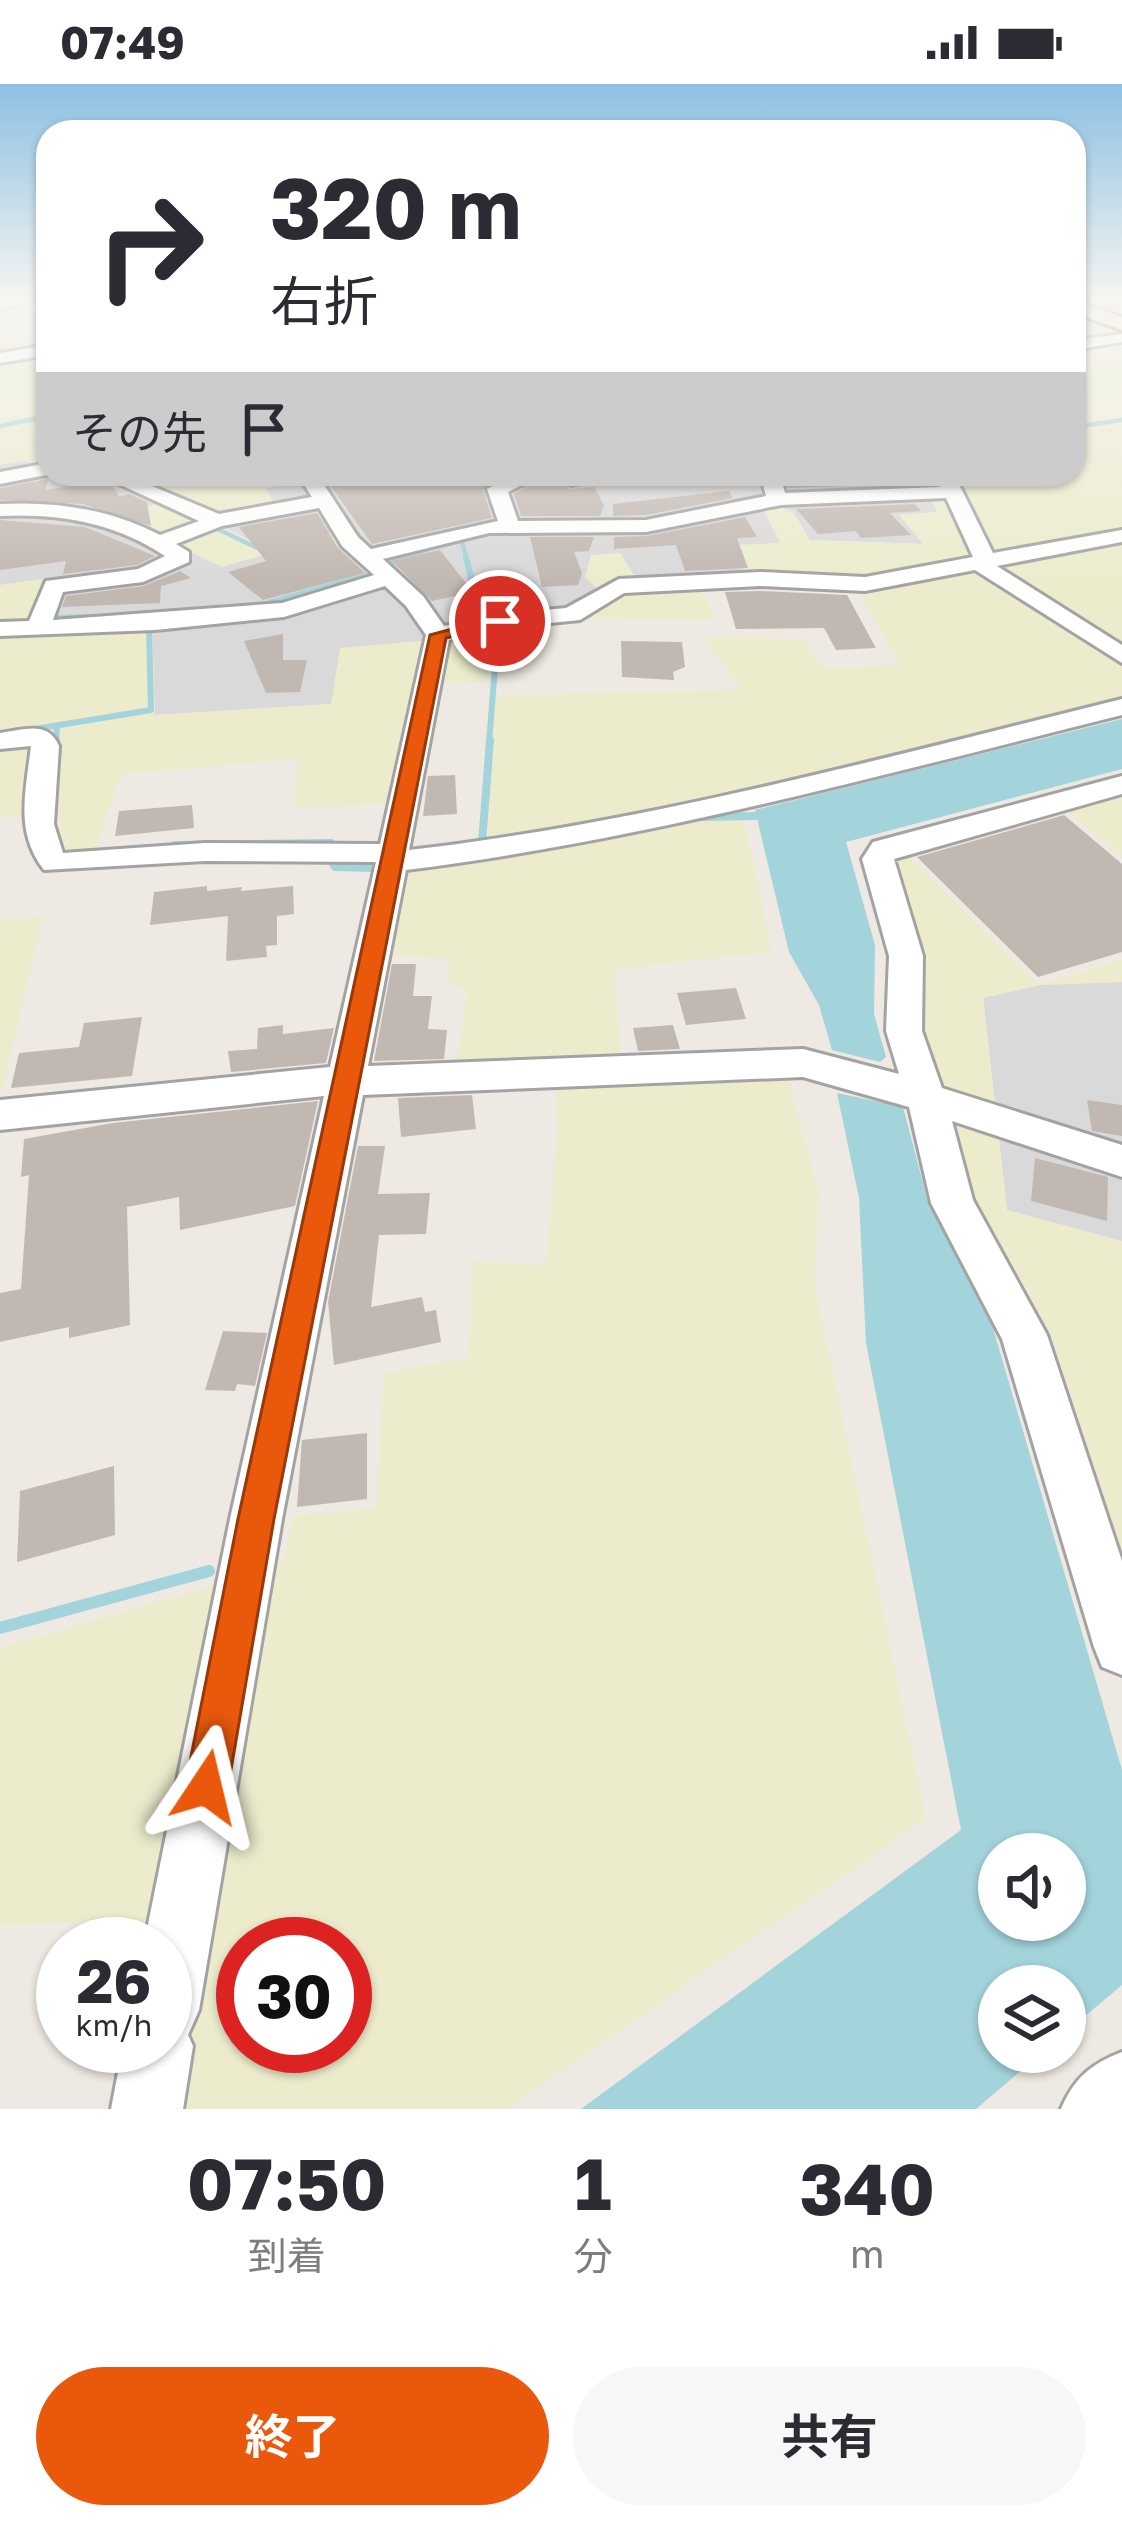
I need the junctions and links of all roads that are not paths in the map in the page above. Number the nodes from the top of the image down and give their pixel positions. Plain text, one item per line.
1 (36, 472) edge
2 (0, 478) edge
3 (135, 486) edge
4 (314, 486) edge
5 (504, 486) edge
6 (773, 486) edge
7 (916, 486) edge
8 (949, 486) edge
9 (777, 499) junction
10 (323, 501) junction
11 (0, 510) edge
12 (218, 521) junction
13 (506, 526) junction
14 (646, 526) junction
15 (1122, 536) edge
16 (164, 541) junction
17 (366, 557) junction
18 (984, 564) junction
19 (661, 566) junction
20 (388, 578) junction
21 (39, 626) junction
22 (0, 629) edge
23 (438, 635) junction
24 (1122, 656) edge
25 (1122, 707) edge
26 (0, 741) edge
27 (1122, 785) edge
28 (391, 856) junction
29 (348, 1082) junction
30 (926, 1098) junction
31 (0, 1115) edge
32 (1122, 1161) edge
33 (1122, 1647) edge
34 (182, 1917) edge
35 (153, 2073) edge
36 (1122, 2087) edge
37 (147, 2109) edge
38 (1097, 2109) edge

1 - 2 street
3 - 12 street
4 - 10 street
5 - 13 street
6 - 9 street
7 - 9 street
8 - 18 street
9 - 14 street
10 - 12 street
10 - 17 street
11 - 16 street
12 - 16 street
13 - 14 street
13 - 17 street
14 - 19 street
15 - 18 street
16 - 21 street
17 - 20 street
18 - 19 street
18 - 24 street
19 - 23 street
20 - 21 street
20 - 23 street
21 - 22 street
23 - 28 street
25 - 28 street
26 - 28 street
27 - 30 street
28 - 29 street
29 - 30 street
29 - 31 street
29 - 34 street
30 - 32 street
30 - 33 street
35 - 37 street
36 - 38 street

